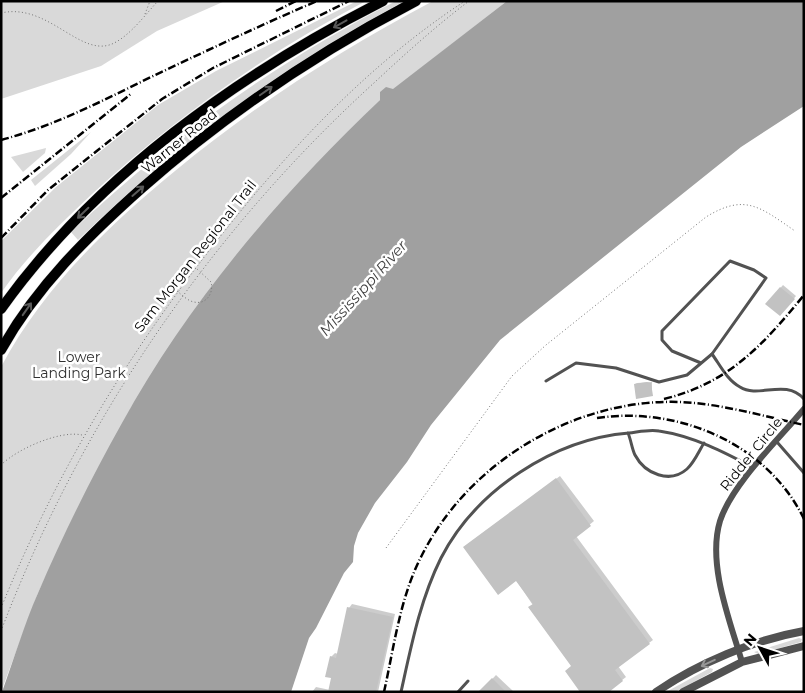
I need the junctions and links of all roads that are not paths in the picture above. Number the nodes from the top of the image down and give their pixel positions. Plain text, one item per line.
1 (384, 1) edge
2 (416, 1) edge
3 (1, 309) edge
4 (1, 350) edge
5 (712, 354) junction
6 (701, 363) junction
7 (546, 381) dead end
8 (804, 400) edge
9 (804, 409) edge
10 (628, 433) junction
11 (776, 442) junction
12 (704, 443) junction
13 (754, 468) junction
14 (804, 473) edge
15 (804, 631) edge
16 (804, 646) edge
17 (738, 650) junction
18 (742, 662) junction
19 (468, 681) dead end
20 (401, 692) edge
21 (458, 692) edge
22 (656, 692) edge
23 (683, 692) edge

1 -> 3 highway, Warner Road
4 -> 2 highway, Warner Road
5 - 6 lane
5 - 6 lane
5 - 8 lane
6 - 7 lane
9 - 11 street, Ridder Circle
10 - 12 lane
10 - 12 lane
10 - 20 lane
11 - 13 street, Ridder Circle
11 - 14 lane
12 - 13 lane
13 - 17 street, Ridder Circle
15 - 17 street
16 - 18 street
17 - 18 street, Ridder Circle
17 -> 22 street
18 - 23 street
19 - 21 lane

